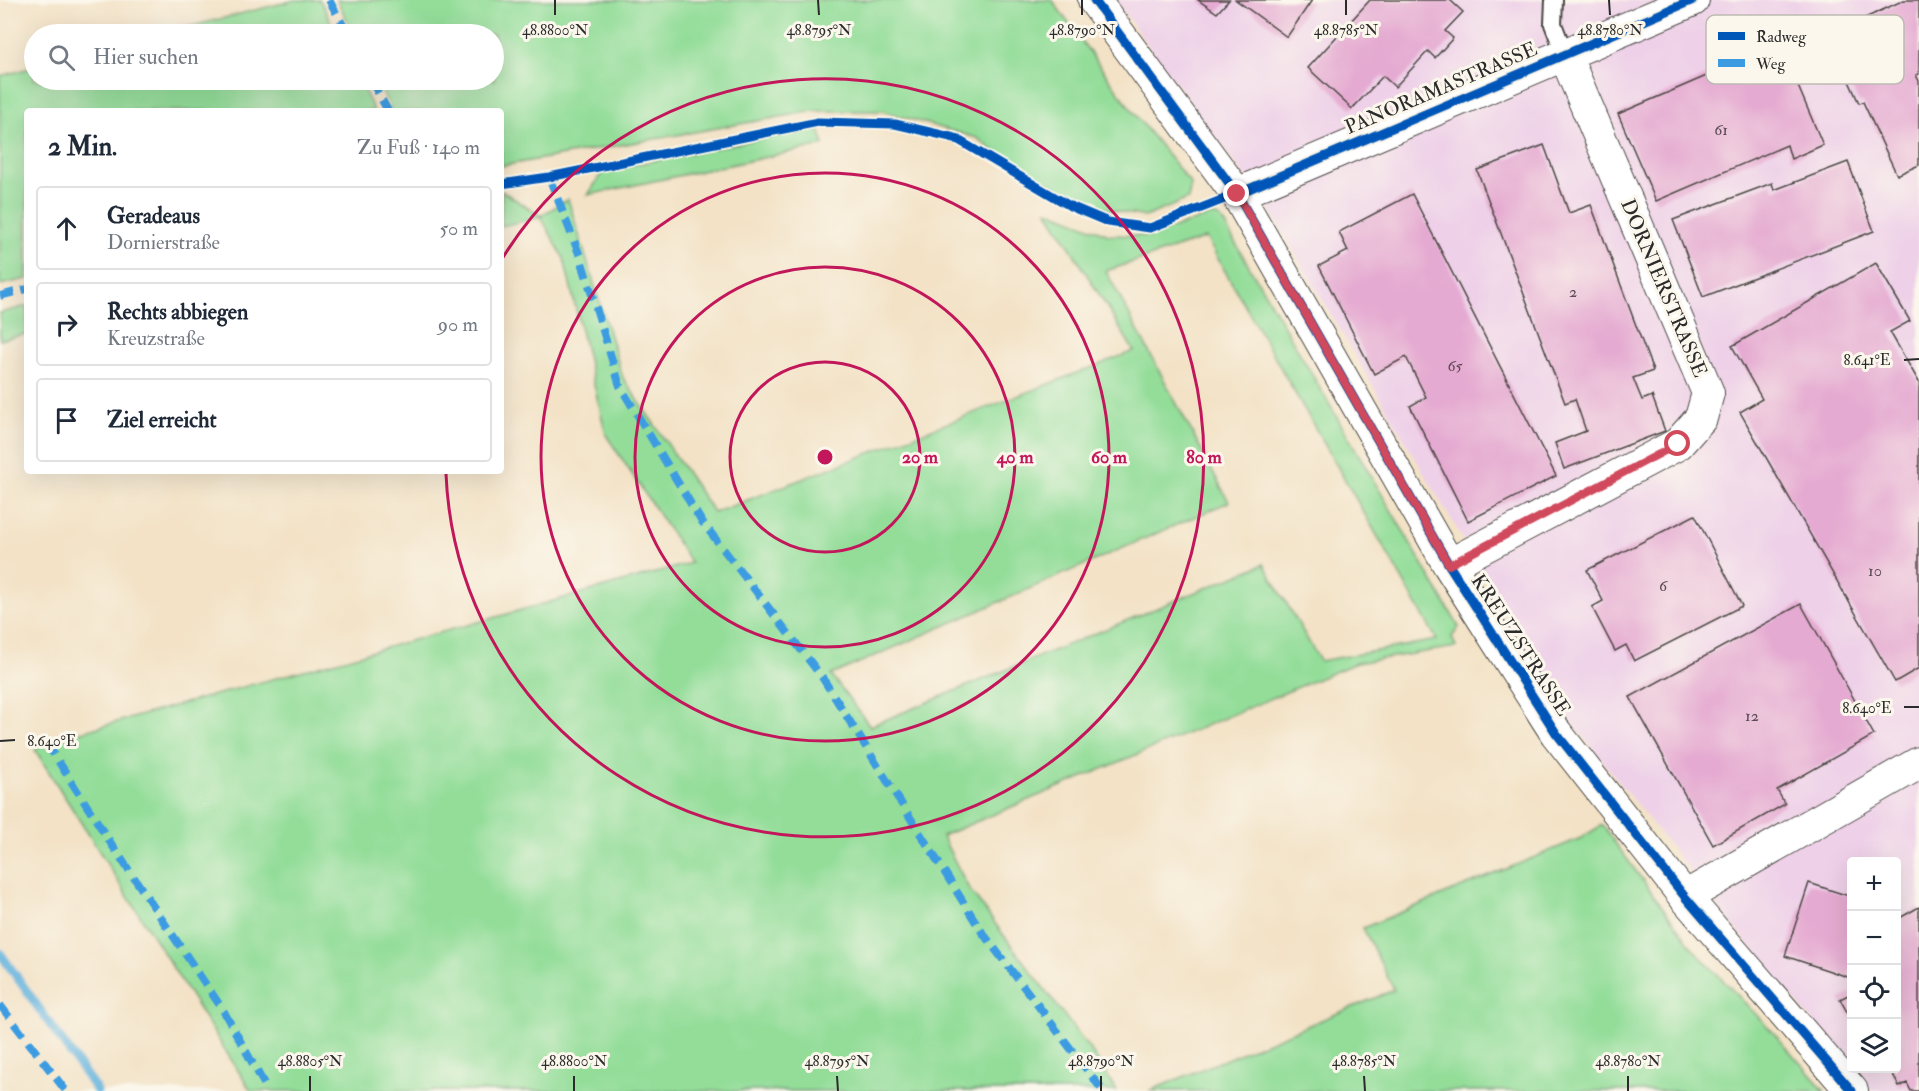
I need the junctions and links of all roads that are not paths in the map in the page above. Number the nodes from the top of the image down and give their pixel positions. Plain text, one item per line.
1 (1094, 0) edge
2 (1554, 0) edge
3 (1693, 0) edge
4 (1565, 55) junction
5 (1237, 194) junction
6 (1449, 565) junction
7 (1919, 763) edge
8 (1684, 897) junction
9 (1852, 1091) edge

1 - 5 street, KREUZSTRASSE
2 - 4 lane
3 - 4 street, PANORAMASTRASSE
4 - 5 street, PANORAMASTRASSE
4 - 6 street, DORNIERSTRASSE
5 - 6 street, KREUZSTRASSE
6 - 8 street, KREUZSTRASSE
7 - 8 street
8 - 9 street, KREUZSTRASSE

